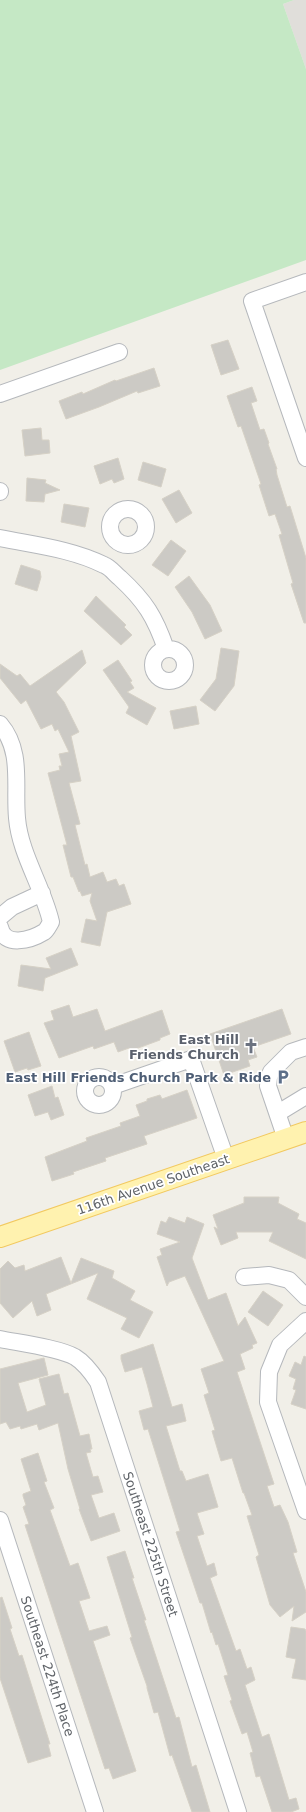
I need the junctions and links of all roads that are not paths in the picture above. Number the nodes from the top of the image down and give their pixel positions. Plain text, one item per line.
1 (306, 282) edge
2 (119, 352) dead end
3 (0, 394) edge
4 (306, 458) edge
5 (0, 538) edge
6 (119, 543) dead end
7 (105, 565) junction
8 (166, 649) dead end
9 (0, 724) edge
10 (42, 893) junction
11 (0, 917) edge
12 (0, 928) edge
13 (306, 1046) edge
14 (113, 1086) dead end
15 (306, 1096) edge
16 (278, 1113) junction
17 (306, 1132) edge
18 (286, 1139) junction
19 (226, 1159) junction
20 (0, 1238) edge
21 (244, 1277) dead end
22 (306, 1297) edge
23 (306, 1321) edge
24 (0, 1338) edge
25 (306, 1511) edge
26 (0, 1520) edge
27 (95, 1812) edge
28 (238, 1812) edge

1 - 4 street
2 - 3 street
5 - 7 street
6 - 7 street
7 - 8 street
9 - 10 street
10 - 11 street
10 - 12 street
13 - 16 street
14 - 19 street
15 - 16 street
16 - 18 street
17 - 18 main road, 116th Avenue Southeast
18 - 19 main road, 116th Avenue Southeast
19 - 20 main road, 116th Avenue Southeast
21 - 22 street
23 - 25 street
24 - 28 street, Southeast 225th Street
26 - 27 street, Southeast 224th Place

